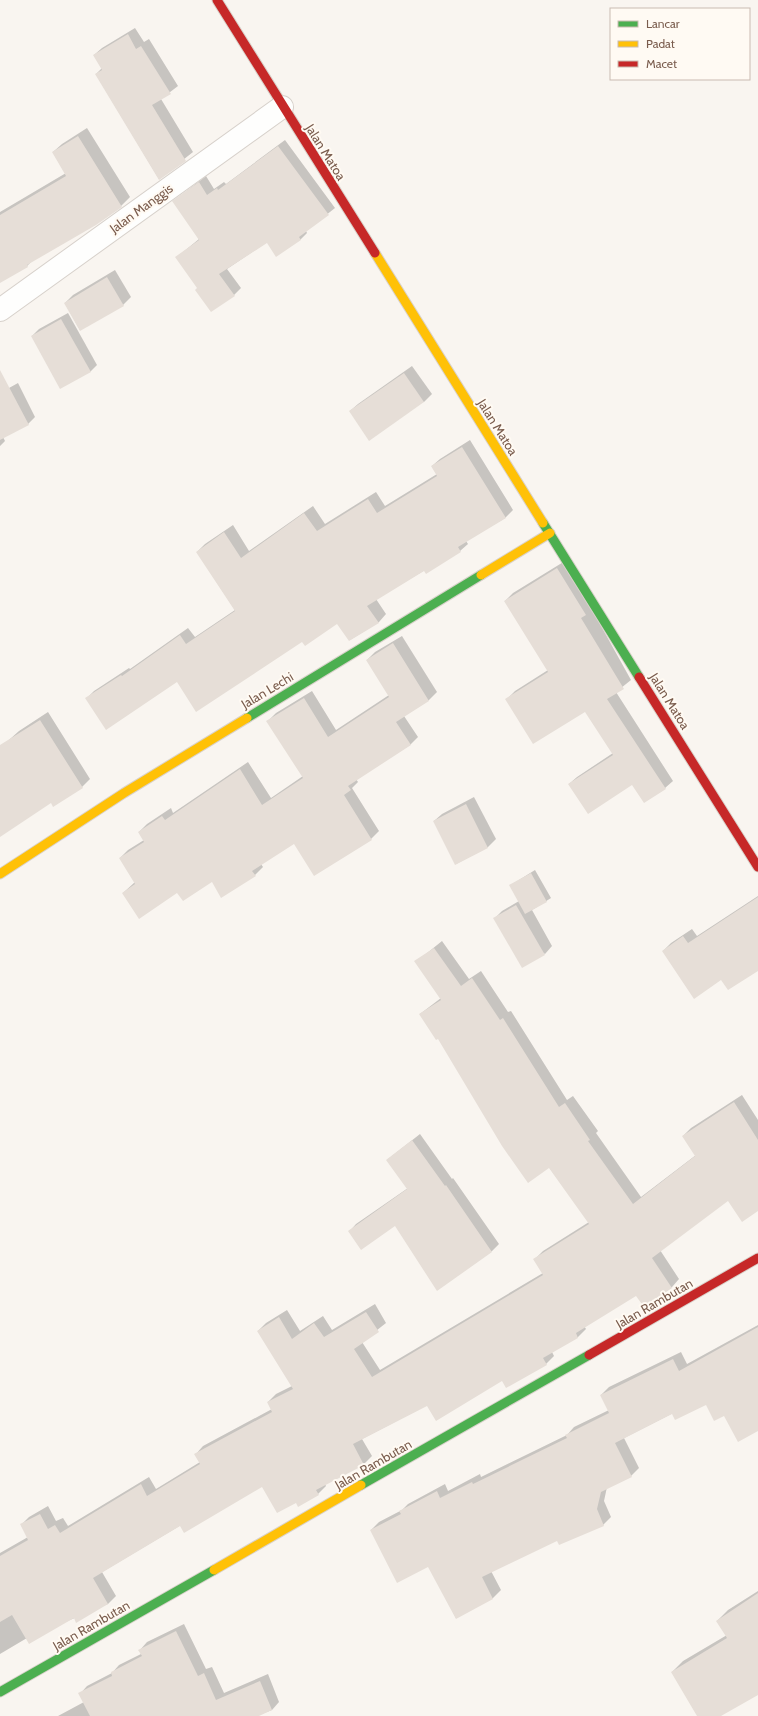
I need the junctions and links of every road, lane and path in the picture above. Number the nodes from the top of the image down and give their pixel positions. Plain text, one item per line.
1 (216, 0) edge
2 (282, 107) junction
3 (0, 310) edge
4 (550, 533) junction
5 (758, 867) edge
6 (0, 874) edge
7 (758, 1258) edge
8 (0, 1692) edge

1 - 2 street, Jalan Matoa
2 - 3 street, Jalan Manggis
2 - 4 street, Jalan Matoa
4 - 5 street, Jalan Matoa
4 - 6 street, Jalan Lechi
7 - 8 street, Jalan Rambutan

